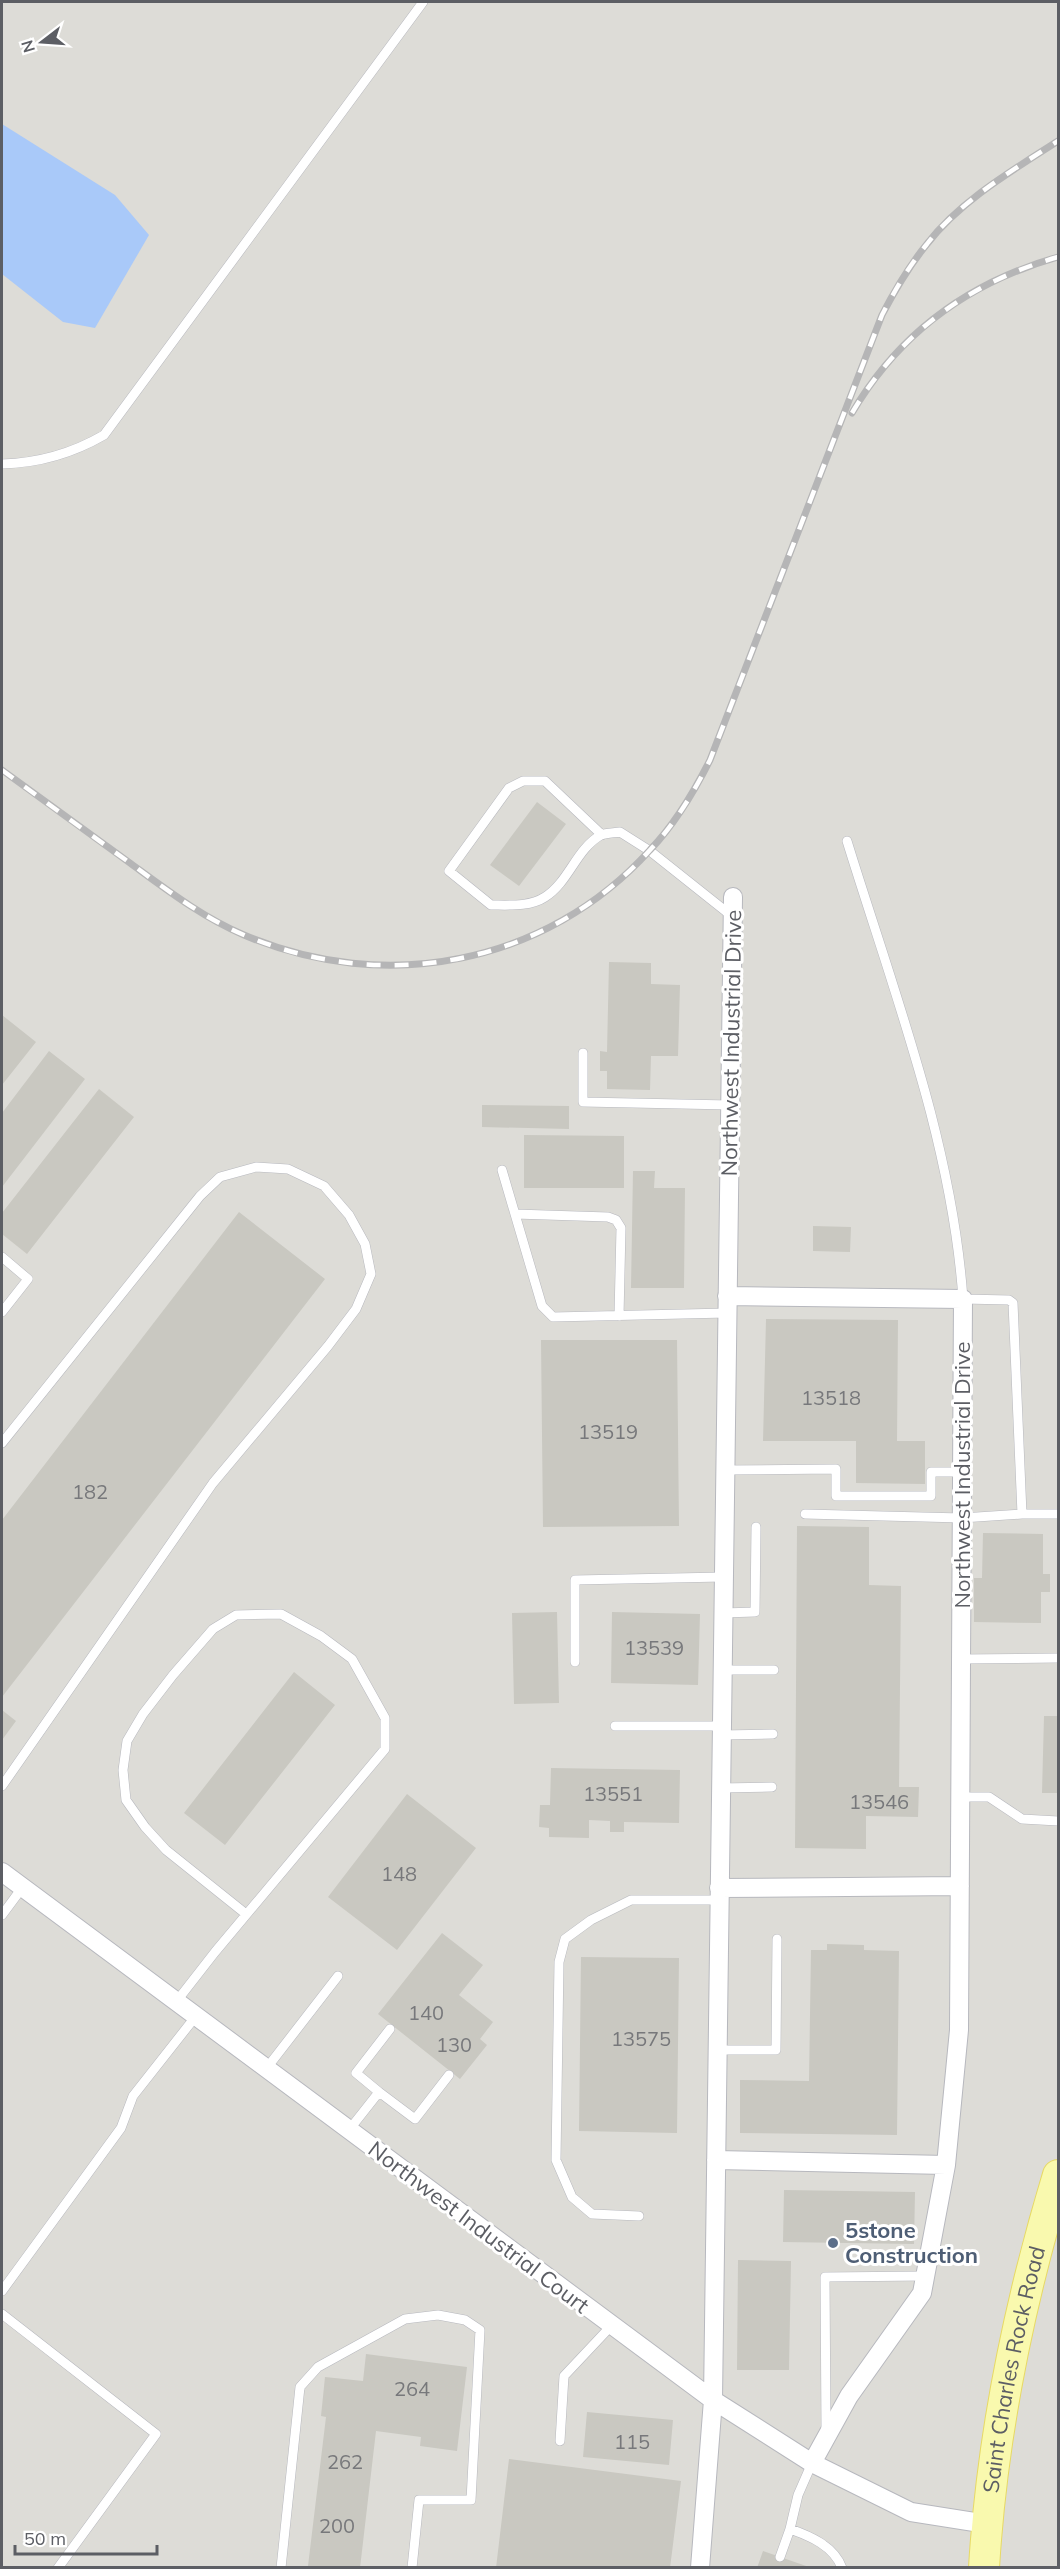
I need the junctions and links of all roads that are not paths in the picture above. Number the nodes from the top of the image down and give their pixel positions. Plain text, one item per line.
1 (423, 2) edge
2 (2, 464) edge
3 (602, 835) junction
4 (847, 841) dead end
5 (733, 897) dead end
6 (733, 917) junction
7 (583, 1053) dead end
8 (730, 1105) junction
9 (502, 1170) dead end
10 (515, 1214) junction
11 (2, 1257) edge
12 (963, 1299) junction
13 (727, 1305) junction
14 (2, 1312) edge
15 (619, 1316) junction
16 (2, 1443) edge
17 (724, 1470) junction
18 (962, 1472) junction
19 (805, 1514) dead end
20 (1022, 1514) junction
21 (1059, 1514) edge
22 (962, 1518) junction
23 (756, 1527) dead end
24 (723, 1577) junction
25 (723, 1613) junction
26 (1059, 1658) edge
27 (961, 1659) junction
28 (575, 1662) dead end
29 (722, 1670) junction
30 (774, 1670) dead end
31 (615, 1726) dead end
32 (721, 1730) junction
33 (773, 1734) dead end
34 (2, 1786) edge
35 (772, 1787) dead end
36 (720, 1788) junction
37 (960, 1797) junction
38 (1059, 1821) edge
39 (2, 1872) edge
40 (960, 1886) junction
41 (22, 1888) junction
42 (719, 1894) junction
43 (2, 1914) edge
44 (246, 1914) junction
45 (777, 1939) dead end
46 (338, 1976) dead end
47 (176, 2002) junction
48 (196, 2016) junction
49 (390, 2029) dead end
50 (717, 2050) junction
51 (266, 2069) junction
52 (450, 2075) dead end
53 (380, 2092) junction
54 (349, 2130) junction
55 (716, 2160) junction
56 (946, 2165) junction
57 (1059, 2175) edge
58 (639, 2216) dead end
59 (925, 2276) junction
60 (2, 2291) edge
61 (2, 2314) edge
62 (612, 2325) junction
63 (713, 2400) junction
64 (826, 2438) junction
65 (560, 2441) dead end
66 (812, 2463) junction
67 (987, 2524) junction
68 (790, 2529) junction
69 (780, 2557) dead end
70 (58, 2568) edge
71 (281, 2568) edge
72 (412, 2568) edge
73 (700, 2568) edge
74 (842, 2568) edge
75 (984, 2568) edge

1 - 2 lane
3 - 3 lane
3 - 6 lane
4 - 12 lane
5 - 6 street, Northwest Industrial Drive
6 - 8 street, Northwest Industrial Drive
7 - 8 lane
8 - 13 street, Northwest Industrial Drive
9 - 10 lane
10 - 15 lane
10 - 15 lane
11 - 14 lane
12 - 13 street
12 - 18 street, Northwest Industrial Drive
12 - 20 lane
13 - 15 lane
13 - 17 street, Northwest Industrial Drive
16 - 34 lane
17 - 18 lane
17 - 24 street, Northwest Industrial Drive
18 - 22 street, Northwest Industrial Drive
19 - 22 lane
20 - 21 lane
20 - 22 lane
22 - 27 street, Northwest Industrial Drive
23 - 25 lane
24 - 25 street, Northwest Industrial Drive
24 - 28 lane
25 - 29 street, Northwest Industrial Drive
26 - 27 lane
27 - 37 street, Northwest Industrial Drive
29 - 30 lane
29 - 32 street, Northwest Industrial Drive
31 - 32 lane
32 - 33 lane
32 - 36 street, Northwest Industrial Drive
35 - 36 lane
36 - 42 street, Northwest Industrial Drive
37 - 38 lane
37 - 40 street, Northwest Industrial Drive
39 - 41 street, Northwest Industrial Court
40 - 42 street
40 - 56 street, Northwest Industrial Drive
41 - 43 lane
41 - 47 street, Northwest Industrial Court
42 - 50 street, Northwest Industrial Drive
42 - 58 lane
44 - 44 lane
44 - 47 lane
45 - 50 lane
46 - 51 lane
47 - 48 street, Northwest Industrial Court
48 - 51 street, Northwest Industrial Court
48 - 60 lane
49 - 53 lane
50 - 55 street, Northwest Industrial Drive
51 - 54 street, Northwest Industrial Court
52 - 53 lane
53 - 54 lane
54 - 62 street, Northwest Industrial Court
55 - 56 street
55 - 63 street, Northwest Industrial Drive
56 - 59 street, Northwest Industrial Drive
57 - 67 main road, Saint Charles Rock Road
59 - 64 street, Northwest Industrial Drive
59 - 64 lane
61 - 70 lane
62 - 63 street, Northwest Industrial Court
62 - 65 lane
63 - 66 street, Northwest Industrial Court
63 - 73 street, Northwest Industrial Drive
64 - 66 street, Northwest Industrial Drive
66 - 67 street, Northwest Industrial Court
66 - 68 lane
67 - 75 main road, Saint Charles Rock Road
68 - 69 lane
68 - 74 lane
71 - 72 lane

